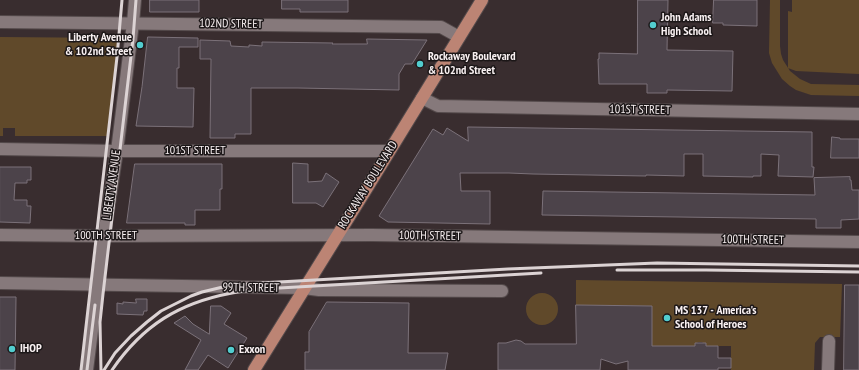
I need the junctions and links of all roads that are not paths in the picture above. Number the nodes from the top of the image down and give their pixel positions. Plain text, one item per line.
1 (135, 0) edge
2 (482, 0) edge
3 (0, 22) edge
4 (133, 23) junction
5 (459, 37) junction
6 (422, 98) junction
7 (859, 114) edge
8 (0, 149) edge
9 (117, 151) junction
10 (389, 151) junction
11 (0, 235) edge
12 (338, 235) junction
13 (104, 236) junction
14 (859, 242) edge
15 (0, 283) edge
16 (98, 285) junction
17 (304, 288) junction
18 (502, 291) dead end
19 (829, 342) dead end
20 (87, 370) edge
21 (254, 370) edge
22 (828, 370) edge

1 - 4 street, LIBERTY AVENUE
2 - 5 main road, ROCKAWAY BOULEVARD
3 - 4 street, 102ND STREET
4 - 5 street, 102ND STREET
4 - 9 street, LIBERTY AVENUE
5 - 6 main road, ROCKAWAY BOULEVARD
6 - 7 street, 101ST STREET
6 - 10 main road, ROCKAWAY BOULEVARD
8 - 9 street, 101ST STREET
9 - 10 street, 101ST STREET
9 - 13 street, LIBERTY AVENUE
10 - 12 main road, ROCKAWAY BOULEVARD
11 - 13 street, 100TH STREET
12 - 13 street, 100TH STREET
12 - 14 street, 100TH STREET
12 - 17 main road, ROCKAWAY BOULEVARD
13 - 16 street, LIBERTY AVENUE
15 - 16 street, 99TH STREET
16 - 17 street, 99TH STREET
16 - 20 street, LIBERTY AVENUE
17 - 18 street, 99TH STREET
17 - 21 main road, ROCKAWAY BOULEVARD
19 - 22 street

